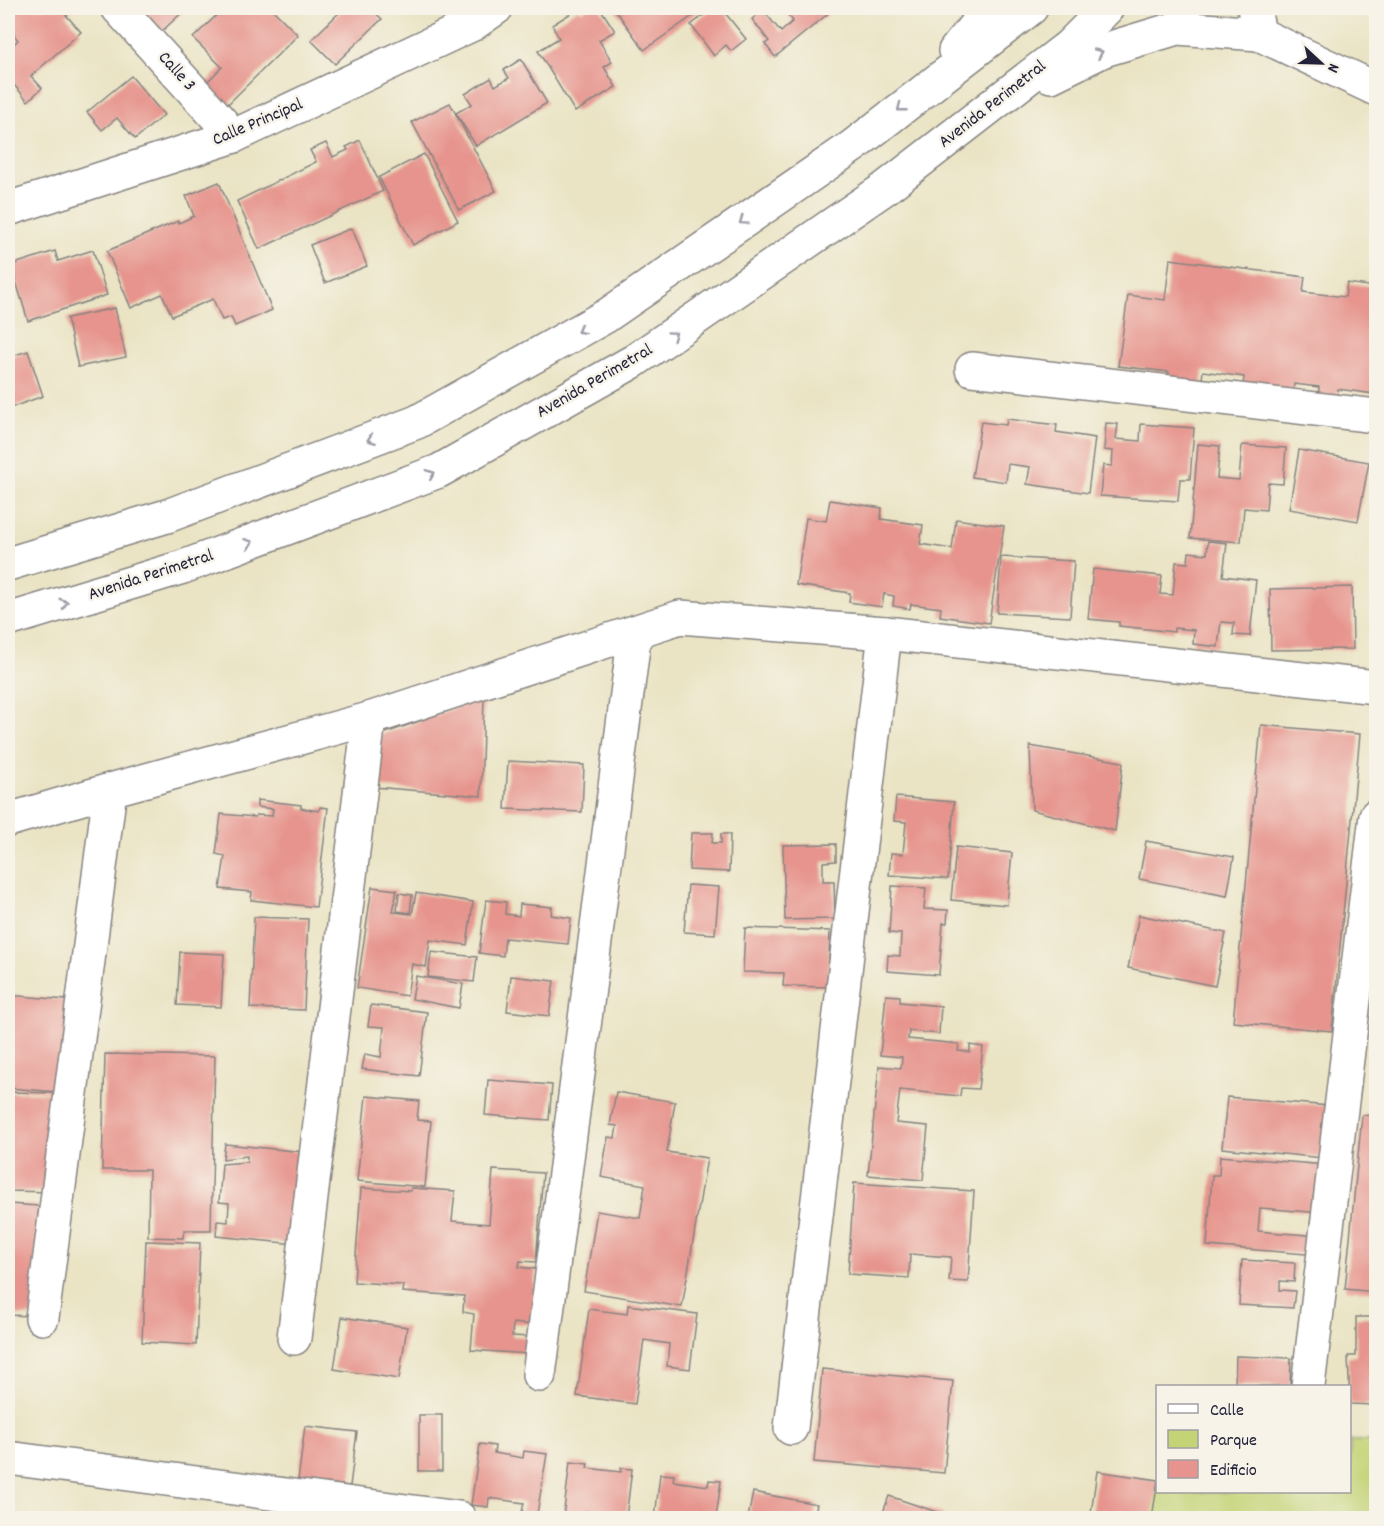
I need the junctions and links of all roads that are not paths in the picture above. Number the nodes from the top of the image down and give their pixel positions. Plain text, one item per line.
1 (118, 8) edge
2 (989, 8) edge
3 (1031, 8) edge
4 (1107, 8) edge
5 (476, 13) edge
6 (1256, 21) edge
7 (927, 88) junction
8 (1377, 89) edge
9 (990, 107) junction
10 (234, 136) junction
11 (8, 209) edge
12 (972, 369) dead end
13 (1377, 416) edge
14 (8, 564) edge
15 (8, 620) edge
16 (635, 632) junction
17 (885, 633) junction
18 (1377, 687) edge
19 (369, 719) junction
20 (110, 789) junction
21 (1377, 816) edge
22 (8, 820) edge
23 (42, 1318) dead end
24 (294, 1338) dead end
25 (539, 1375) dead end
26 (1308, 1385) edge
27 (791, 1428) dead end
28 (8, 1458) edge
29 (459, 1518) edge

1 - 10 street, Calle 3
2 - 7 street
3 - 7 street
4 - 9 street, Avenida Perimetral
5 - 10 street, Calle Principal
6 - 8 street
9 -> 6 street
7 -> 14 street
15 -> 9 street, Avenida Perimetral
10 - 11 street, Calle Principal
12 - 13 street
16 - 17 street
16 - 19 street
16 - 25 street
17 - 18 street
17 - 27 street
19 - 20 street
19 - 24 street
20 - 22 street
20 - 23 street
21 - 26 street
28 - 29 street

